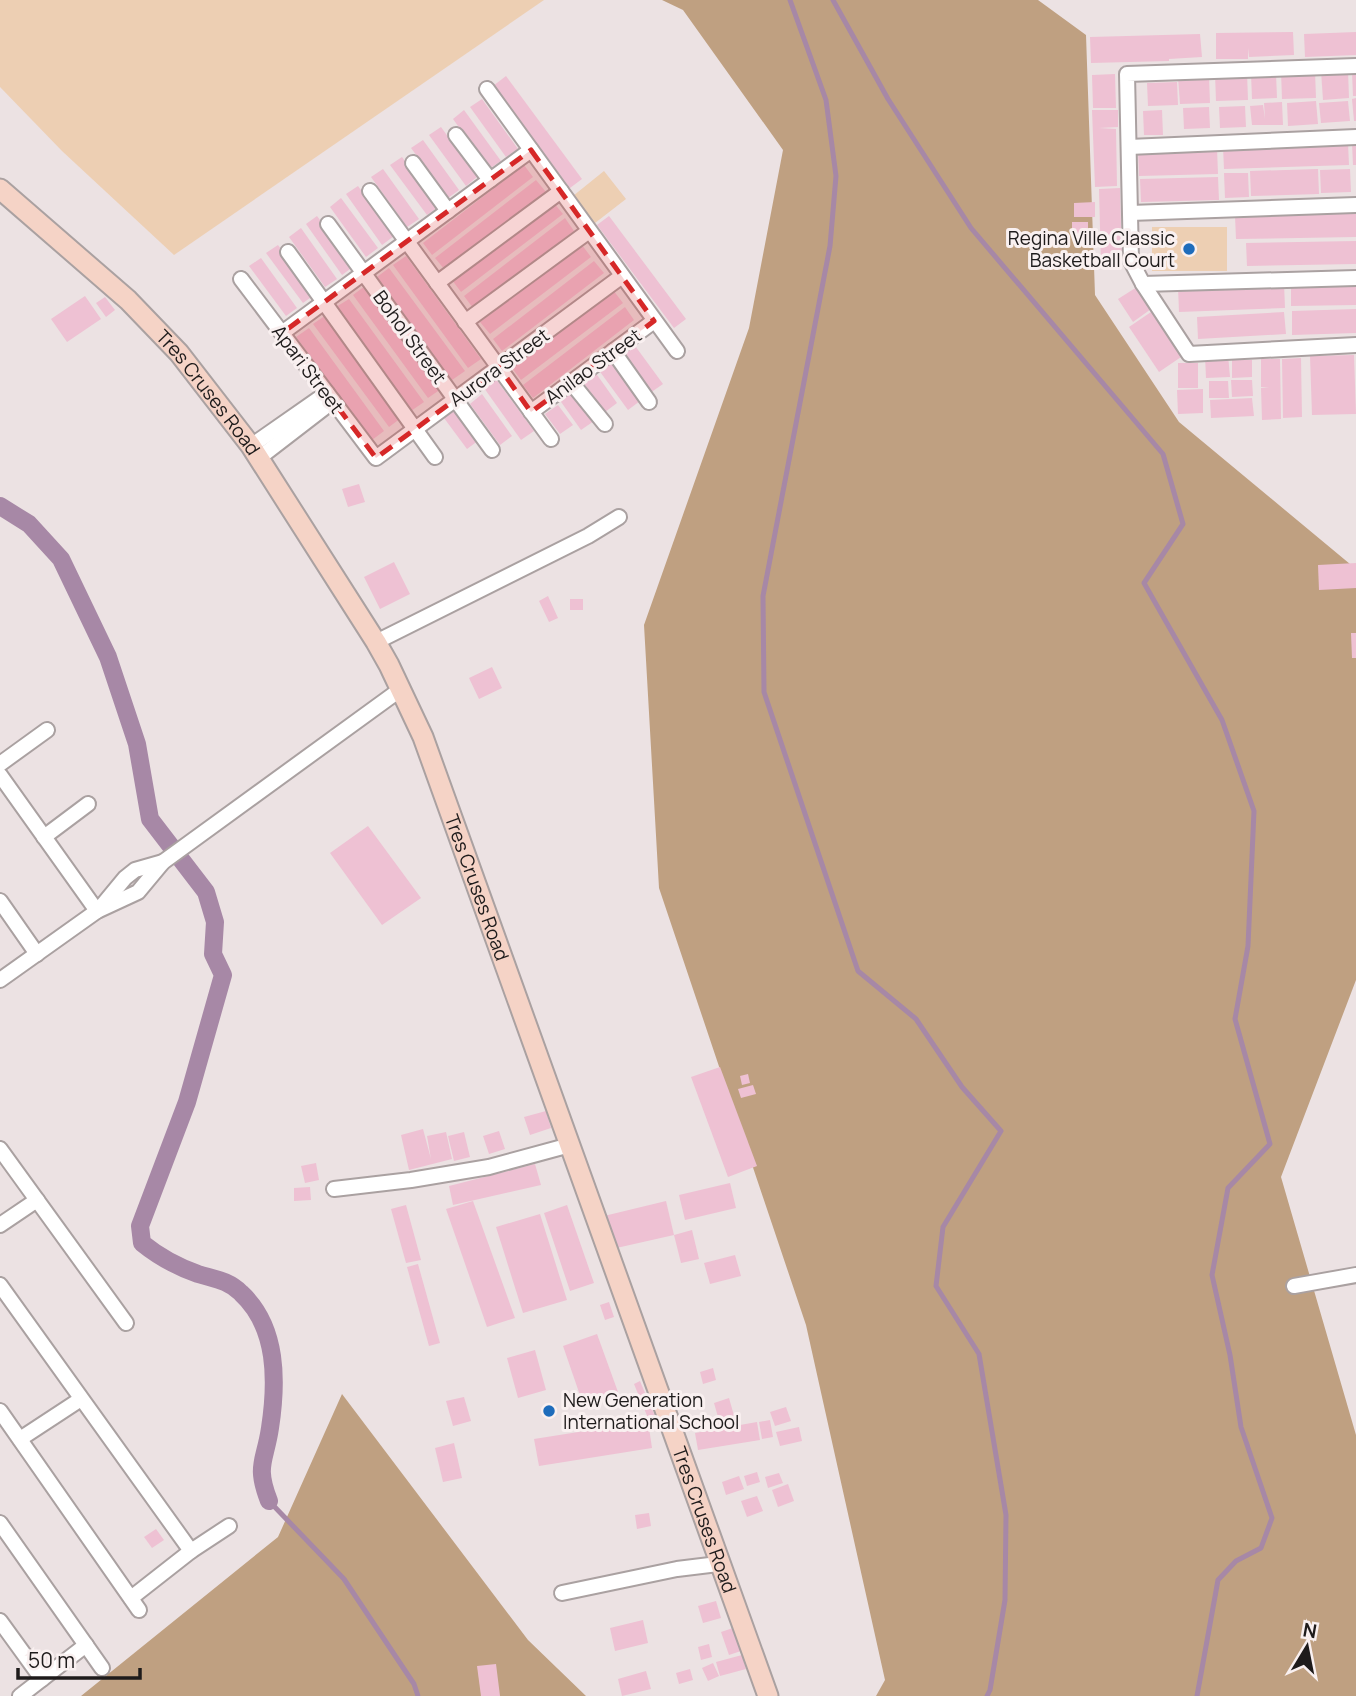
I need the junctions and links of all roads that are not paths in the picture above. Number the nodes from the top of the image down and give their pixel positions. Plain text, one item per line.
1 (1356, 66) edge
2 (487, 89) dead end
3 (456, 135) dead end
4 (1356, 138) edge
5 (1129, 147) junction
6 (531, 150) junction
7 (413, 163) dead end
8 (490, 180) junction
9 (0, 189) edge
10 (370, 191) dead end
11 (561, 191) junction
12 (1356, 205) edge
13 (447, 211) junction
14 (1130, 212) junction
15 (328, 224) dead end
16 (589, 231) junction
17 (407, 241) junction
18 (288, 252) dead end
19 (364, 273) junction
20 (622, 276) junction
21 (1356, 278) edge
22 (241, 279) dead end
23 (438, 283) junction
24 (1143, 284) junction
25 (324, 302) junction
26 (465, 321) junction
27 (654, 321) junction
28 (282, 334) junction
29 (1356, 345) edge
30 (613, 351) junction
31 (677, 351) dead end
32 (499, 367) junction
33 (571, 382) junction
34 (330, 397) junction
35 (455, 399) junction
36 (649, 402) dead end
37 (531, 412) junction
38 (606, 424) dead end
39 (415, 429) junction
40 (551, 439) dead end
41 (492, 450) dead end
42 (255, 452) junction
43 (435, 457) dead end
44 (376, 458) joint
45 (619, 517) dead end
46 (376, 642) junction
47 (401, 689) junction
48 (47, 730) dead end
49 (0, 764) edge
50 (0, 775) edge
51 (88, 804) dead end
52 (44, 837) junction
53 (0, 901) edge
54 (97, 911) junction
55 (37, 954) junction
56 (0, 980) edge
57 (570, 1145) junction
58 (0, 1149) edge
59 (334, 1189) dead end
60 (37, 1200) junction
61 (0, 1225) edge
62 (1356, 1275) edge
63 (0, 1285) edge
64 (1294, 1286) dead end
65 (126, 1323) dead end
66 (81, 1399) junction
67 (0, 1411) edge
68 (20, 1439) junction
69 (0, 1523) edge
70 (229, 1526) dead end
71 (191, 1551) junction
72 (718, 1563) junction
73 (562, 1593) dead end
74 (0, 1620) edge
75 (86, 1645) junction
76 (102, 1668) dead end
77 (42, 1679) junction
78 (20, 1696) edge
79 (768, 1696) edge

1 - 5 street
2 - 6 street
3 - 8 street
4 - 5 street
5 - 14 street
6 - 8 street
6 - 11 street
7 - 13 street
8 - 13 street
9 - 42 main road, Tres Cruses Road
10 - 17 street
11 - 16 street
11 - 23 street
12 - 14 street
13 - 17 street
14 - 24 street
15 - 19 street, Bohol Street
16 - 20 street
16 - 26 street
17 - 19 street
17 - 23 street
18 - 25 street
19 - 25 street
19 - 35 street, Bohol Street
20 - 27 street
20 - 32 street, Aurora Street
21 - 24 street
22 - 28 street, Apari Street
23 - 26 street
24 - 29 street
25 - 28 street
25 - 39 street
26 - 32 street
27 - 30 street, Anilao Street
27 - 31 street
28 - 34 street, Apari Street
30 - 33 street, Anilao Street
30 - 36 street
32 - 35 street, Aurora Street
32 - 37 street
33 - 37 street, Anilao Street
33 - 38 street
34 - 42 street
34 - 44 street, Apari Street
35 - 39 street, Aurora Street
35 - 41 street, Bohol Street
37 - 40 street
39 - 43 street
39 - 44 street, Aurora Street
42 - 46 main road, Tres Cruses Road
45 - 46 street
46 - 47 main road, Tres Cruses Road
47 - 54 street
47 - 57 main road, Tres Cruses Road
48 - 49 street
50 - 52 street
51 - 52 street
52 - 54 street
53 - 55 street
54 - 55 street
55 - 56 street
57 - 59 street
57 - 72 main road, Tres Cruses Road
58 - 60 street
60 - 61 street
60 - 65 street
62 - 64 street
63 - 66 street
66 - 68 street
66 - 71 street
67 - 68 street
68 - 71 street
69 - 75 street
70 - 71 street
72 - 73 street
72 - 79 main road, Tres Cruses Road
74 - 77 street
75 - 76 street
75 - 77 street
77 - 78 street

